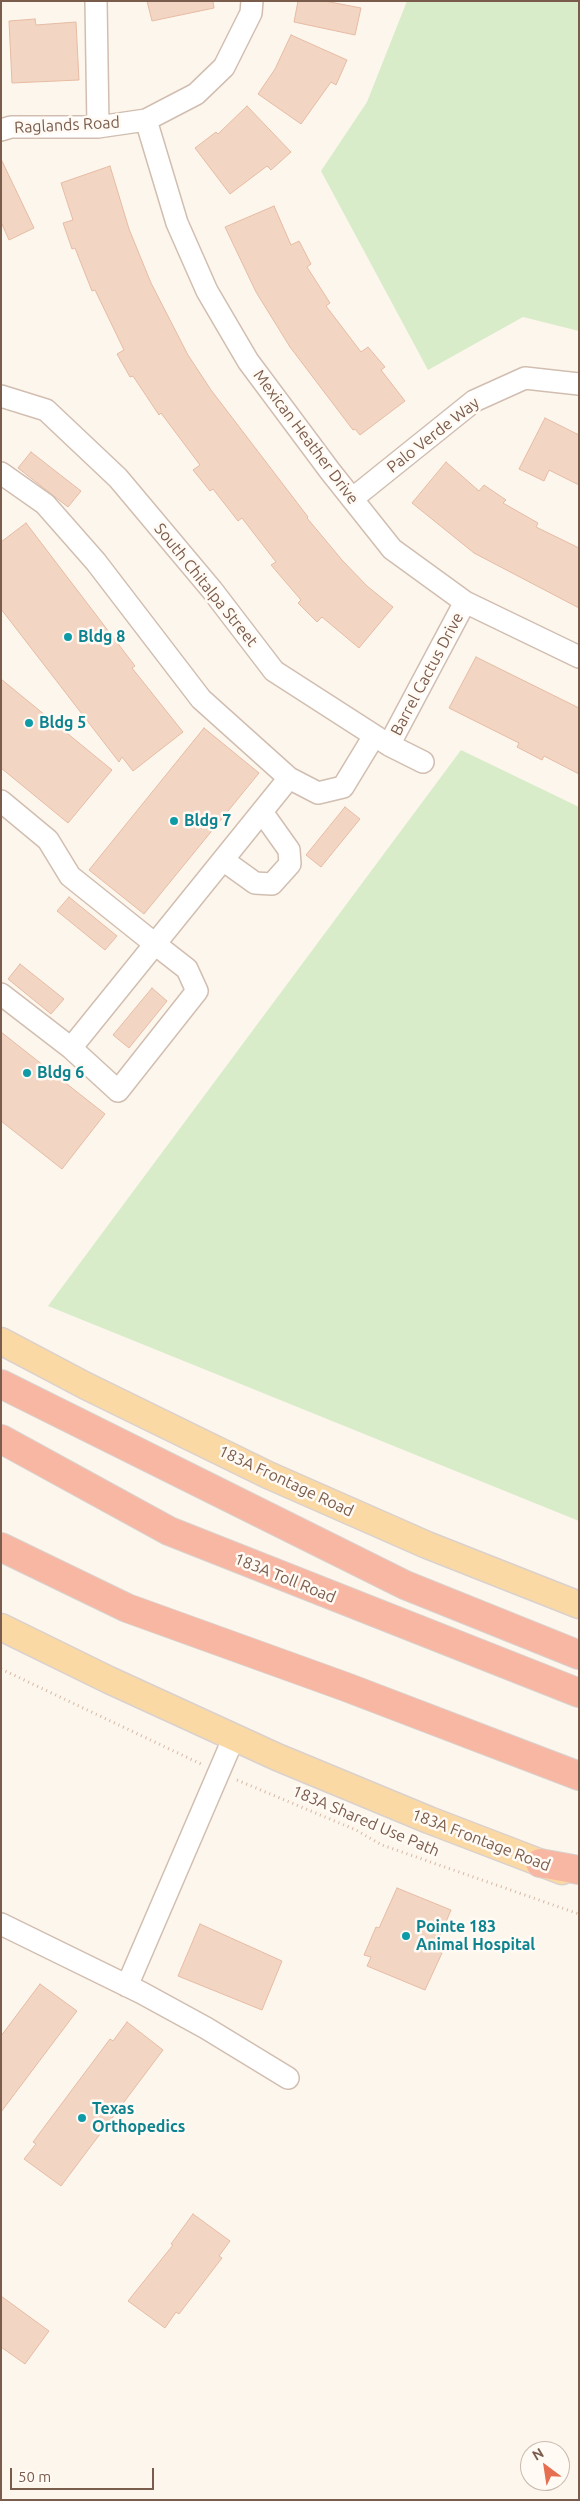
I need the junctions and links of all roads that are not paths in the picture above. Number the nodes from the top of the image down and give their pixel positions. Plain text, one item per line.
1 (96, 1) edge
2 (252, 1) edge
3 (146, 120) junction
4 (98, 127) junction
5 (1, 130) edge
6 (579, 384) edge
7 (1, 396) edge
8 (1, 473) edge
9 (352, 499) junction
10 (464, 602) junction
11 (579, 657) edge
12 (381, 740) junction
13 (423, 762) dead end
14 (289, 778) junction
15 (1, 801) edge
16 (262, 812) junction
17 (223, 860) junction
18 (155, 944) junction
19 (1, 994) edge
20 (72, 1048) junction
21 (1, 1341) edge
22 (1, 1384) edge
23 (1, 1439) edge
24 (1, 1547) edge
25 (579, 1605) edge
26 (1, 1627) edge
27 (579, 1655) edge
28 (579, 1693) edge
29 (234, 1737) junction
30 (579, 1776) edge
31 (540, 1863) junction
32 (579, 1870) edge
33 (579, 1878) edge
34 (1, 1924) edge
35 (127, 1986) junction
36 (288, 2078) dead end

1 - 4 street
2 - 3 street, Raglands Road
3 - 4 street, Raglands Road
3 - 9 street, Mexican Heather Drive
4 - 5 street, Raglands Road
6 - 9 street, Palo Verde Way
7 - 12 street, South Chitalpa Street
8 - 14 street, Barrel Cactus Drive
9 - 10 street, Mexican Heather Drive
10 - 11 street, Mexican Heather Drive
10 - 12 street, Barrel Cactus Drive
12 - 13 street, South Chitalpa Street
12 - 14 street, Barrel Cactus Drive
14 - 16 street
15 - 18 street
16 - 17 street
16 - 17 street
17 - 18 street
18 - 20 street
18 - 20 street
19 - 20 street
21 - 25 main road, 183A Frontage Road
22 - 27 highway
23 - 28 highway, 183A Toll Road
24 - 30 highway
26 - 29 main road, 183A Frontage Road
29 - 31 main road, 183A Frontage Road
29 - 35 street
31 - 32 highway
31 - 33 main road, 183A Frontage Road
34 - 35 street
35 - 36 street

